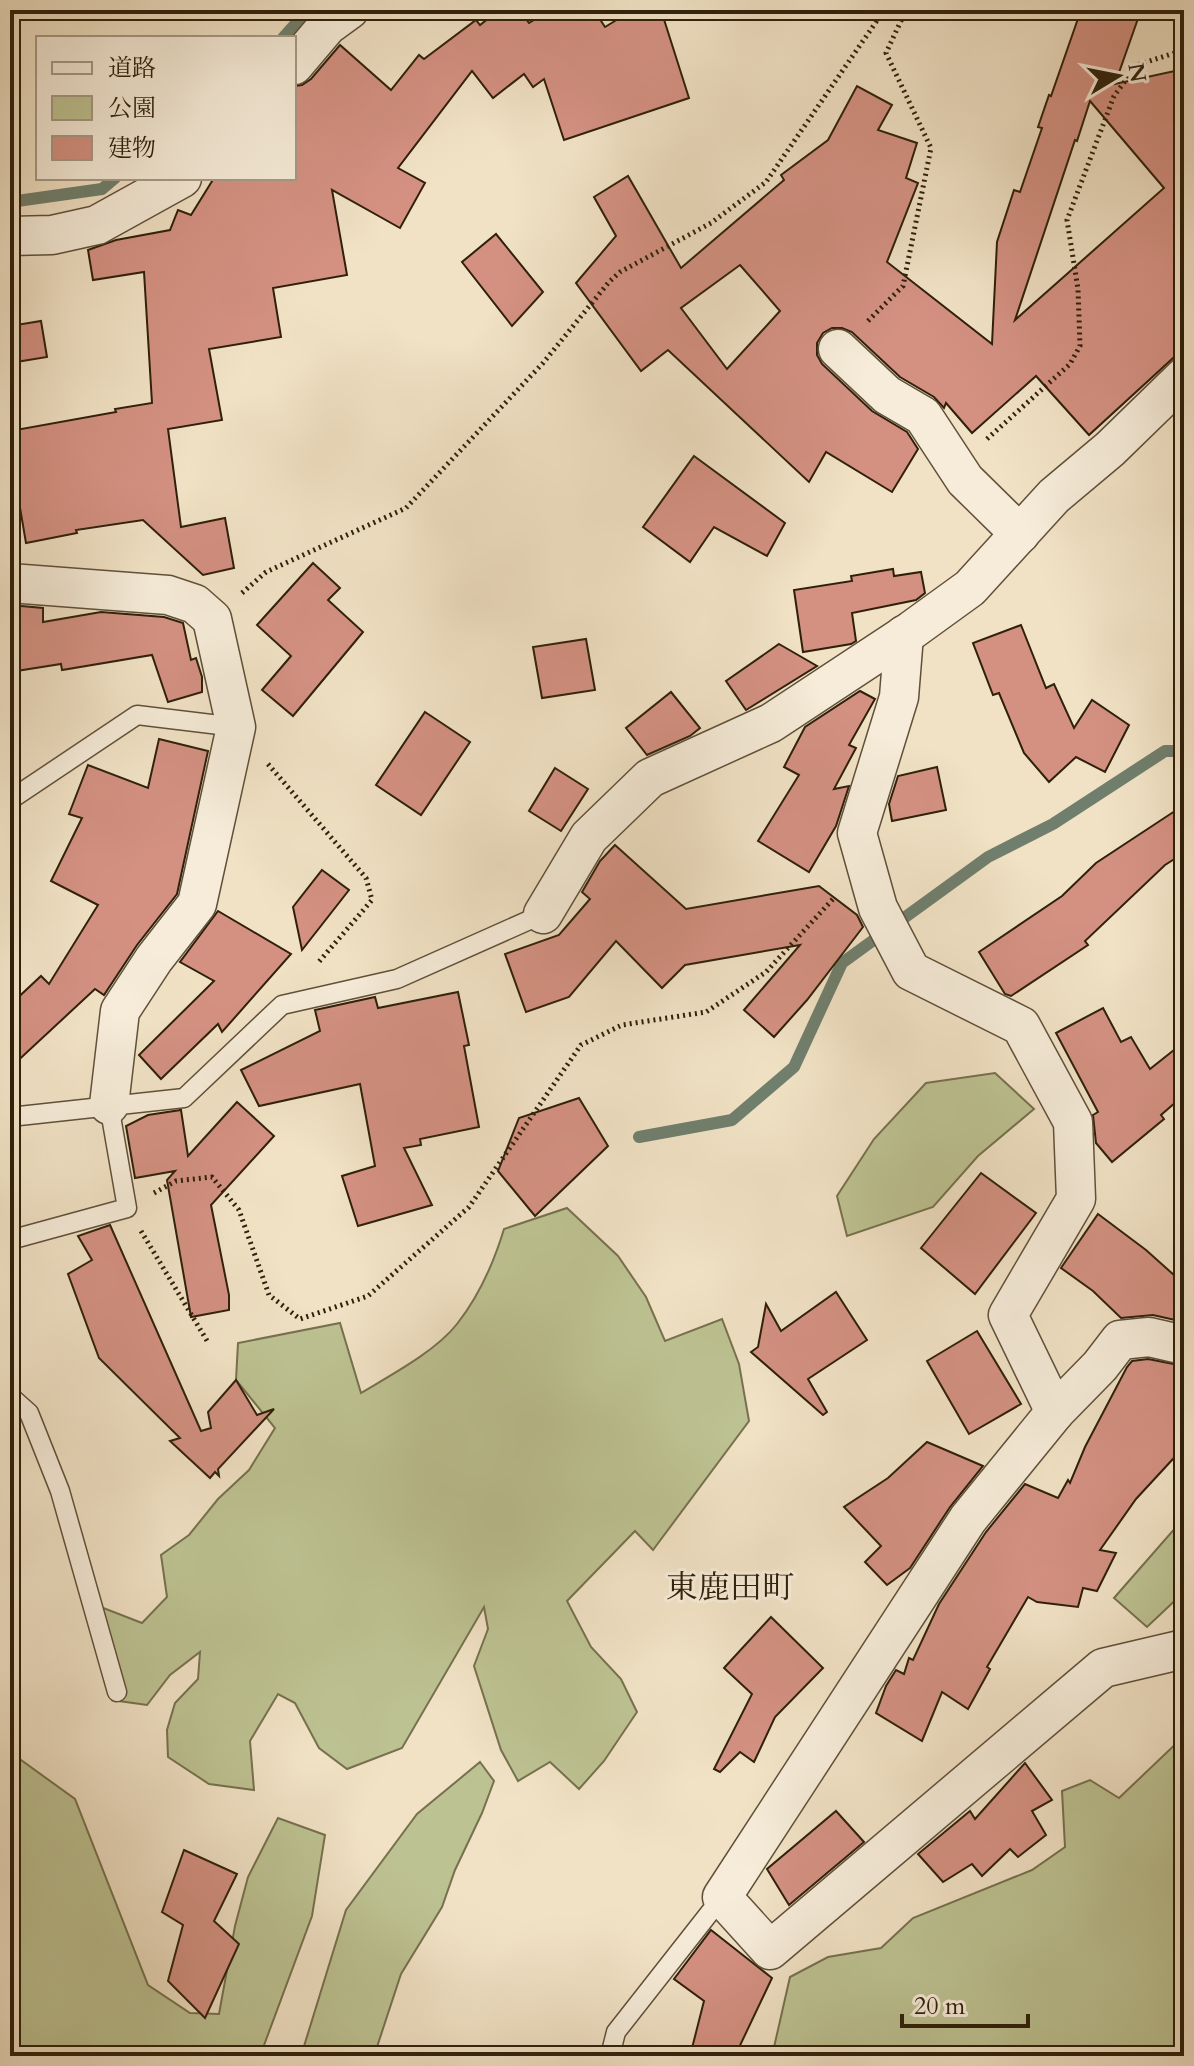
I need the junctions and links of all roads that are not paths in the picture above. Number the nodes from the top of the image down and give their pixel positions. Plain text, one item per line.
1 (329, 15) edge
2 (296, 62) edge
3 (178, 180) edge
4 (10, 236) edge
5 (838, 349) road end
6 (1184, 377) edge
7 (1020, 534) junction
8 (10, 583) edge
9 (904, 635) junction
10 (236, 727) junction
11 (10, 800) edge
12 (543, 914) joint
13 (109, 1105) junction
14 (10, 1117) edge
15 (10, 1240) edge
16 (1184, 1345) edge
17 (10, 1396) edge
18 (1055, 1412) junction
19 (1184, 1649) edge
20 (117, 1692) dead end
21 (722, 1897) junction
22 (610, 2056) edge

1 - 2 street
3 - 4 street
5 - 7 street
6 - 7 street
7 - 9 street
8 - 10 street
9 - 12 street
9 - 18 street
10 - 11 lane
10 - 13 street
12 - 13 lane
13 - 14 lane
13 - 15 lane
16 - 18 street
17 - 20 lane
18 - 21 street
19 - 21 street
21 - 22 lane

